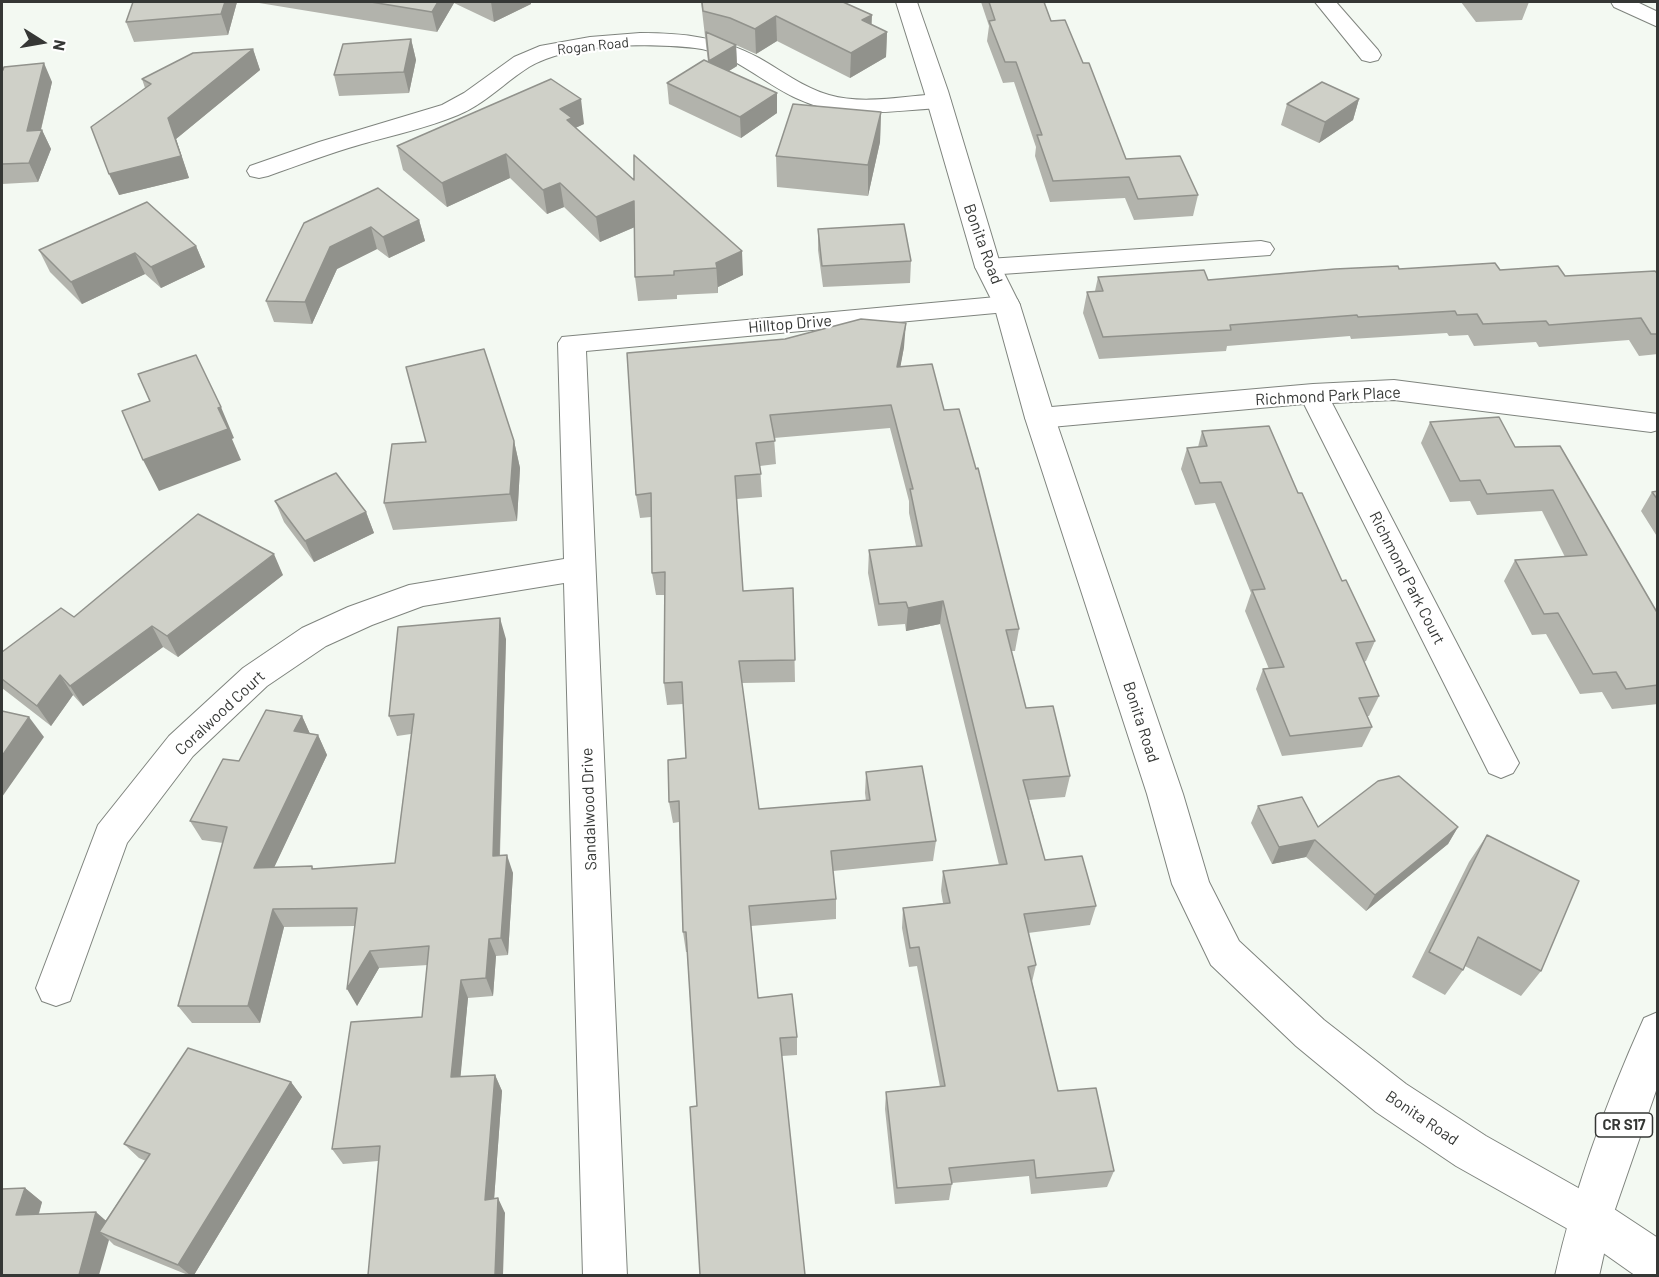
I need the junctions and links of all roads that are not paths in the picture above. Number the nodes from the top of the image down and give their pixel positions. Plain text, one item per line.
1 (906, 2) edge
2 (1325, 2) edge
3 (1622, 2) edge
4 (1658, 21) edge
5 (1370, 55) dead end
6 (939, 101) junction
7 (260, 171) dead end
8 (1261, 249) dead end
9 (988, 267) junction
10 (1007, 305) junction
11 (572, 343) joint
12 (1313, 394) junction
13 (1040, 418) junction
14 (1651, 422) dead end
15 (581, 568) junction
16 (1501, 763) dead end
17 (56, 988) dead end
18 (1658, 1032) edge
19 (1590, 1218) junction
20 (1658, 1264) edge
21 (605, 1275) edge
22 (1577, 1275) edge

1 - 6 street, Bonita Road
2 - 5 street
3 - 4 street
6 - 7 street, Rogan Road
6 - 9 street, Bonita Road
8 - 9 street
9 - 10 street, Bonita Road
10 - 11 street, Hilltop Drive
10 - 13 street, Bonita Road
11 - 15 street, Sandalwood Drive
12 - 13 street, Richmond Park Place
12 - 14 street, Richmond Park Place
12 - 16 street, Richmond Park Court
13 - 19 street, Bonita Road
15 - 17 street, Coralwood Court
15 - 21 street, Sandalwood Drive
18 - 19 street, CR S17
19 - 20 street, Bonita Road
19 - 22 street, CR S17

